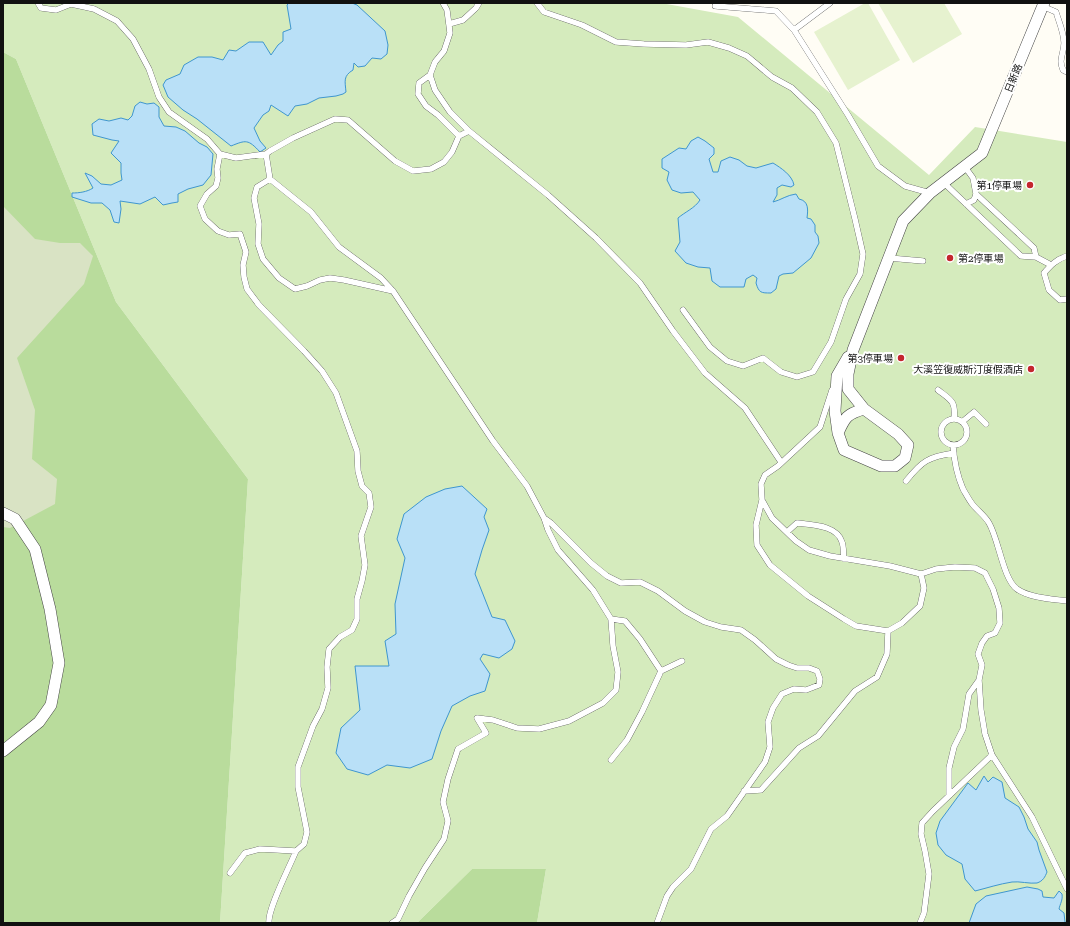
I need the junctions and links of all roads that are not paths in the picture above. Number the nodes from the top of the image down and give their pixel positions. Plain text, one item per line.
1 (38, 3) edge
2 (443, 3) edge
3 (480, 3) edge
4 (537, 3) edge
5 (830, 3) edge
6 (1043, 4) edge
7 (716, 6) dead end
8 (449, 24) junction
9 (794, 30) junction
10 (1065, 52) edge
11 (1067, 72) edge
12 (430, 75) junction
13 (469, 131) junction
14 (459, 136) junction
15 (220, 154) junction
16 (266, 154) junction
17 (965, 166) junction
18 (270, 179) junction
19 (944, 183) junction
20 (930, 193) junction
21 (976, 194) junction
22 (966, 204) junction
23 (1067, 256) edge
24 (1036, 257) junction
25 (889, 258) junction
26 (923, 261) dead end
27 (1051, 265) junction
28 (393, 291) junction
29 (1067, 299) edge
30 (683, 310) dead end
31 (852, 350) junction
32 (837, 376) junction
33 (938, 390) dead end
34 (864, 409) junction
35 (954, 419) junction
36 (962, 422) junction
37 (986, 424) dead end
38 (838, 433) junction
39 (953, 445) junction
40 (954, 453) junction
41 (781, 462) junction
42 (906, 481) dead end
43 (762, 500) junction
44 (3, 513) edge
45 (544, 518) junction
46 (786, 532) junction
47 (844, 559) junction
48 (921, 574) junction
49 (1067, 602) edge
50 (611, 619) junction
51 (888, 631) junction
52 (682, 660) dead end
53 (661, 671) junction
54 (979, 680) junction
55 (3, 751) edge
56 (992, 755) junction
57 (612, 760) dead end
58 (744, 791) junction
59 (949, 794) junction
60 (296, 851) junction
61 (230, 873) dead end
62 (1067, 889) edge
63 (269, 923) edge
64 (392, 923) edge
65 (656, 923) edge
66 (920, 923) edge

1 - 15 lane
2 - 8 lane
3 - 8 lane
4 - 30 lane
5 - 9 lane
6 - 10 lane
6 - 17 street, 日新路
7 - 9 lane
8 - 12 lane
9 - 20 lane
10 - 11 lane
12 - 13 lane
12 - 14 lane
13 - 14 lane
13 - 41 lane
14 - 16 lane
15 - 16 lane
15 - 60 lane
16 - 18 lane
17 - 19 street
17 - 21 lane
18 - 28 lane
18 - 28 lane
19 - 20 street
19 - 22 lane
20 - 25 street
21 - 22 lane
21 - 24 lane
22 - 24 lane
23 - 27 lane
24 - 27 lane
25 - 26 lane
25 - 31 street
27 - 29 lane
28 - 45 lane
31 - 32 street
31 - 34 street
32 - 38 street
32 - 41 lane
33 - 35 lane
34 - 38 street
34 - 38 street
35 - 36 lane
35 - 39 lane
36 - 37 lane
36 - 39 lane
39 - 40 lane
40 - 42 lane
40 - 49 lane
41 - 43 lane
43 - 46 lane
43 - 51 lane
44 - 55 street
45 - 50 lane
45 - 58 lane
46 - 47 lane
46 - 47 lane
47 - 48 lane
48 - 51 lane
48 - 54 lane
50 - 53 lane
50 - 64 lane
51 - 58 lane
52 - 53 lane
53 - 57 lane
54 - 56 lane
54 - 59 lane
56 - 59 lane
56 - 62 lane
58 - 65 lane
59 - 66 lane
60 - 61 lane
60 - 63 lane

